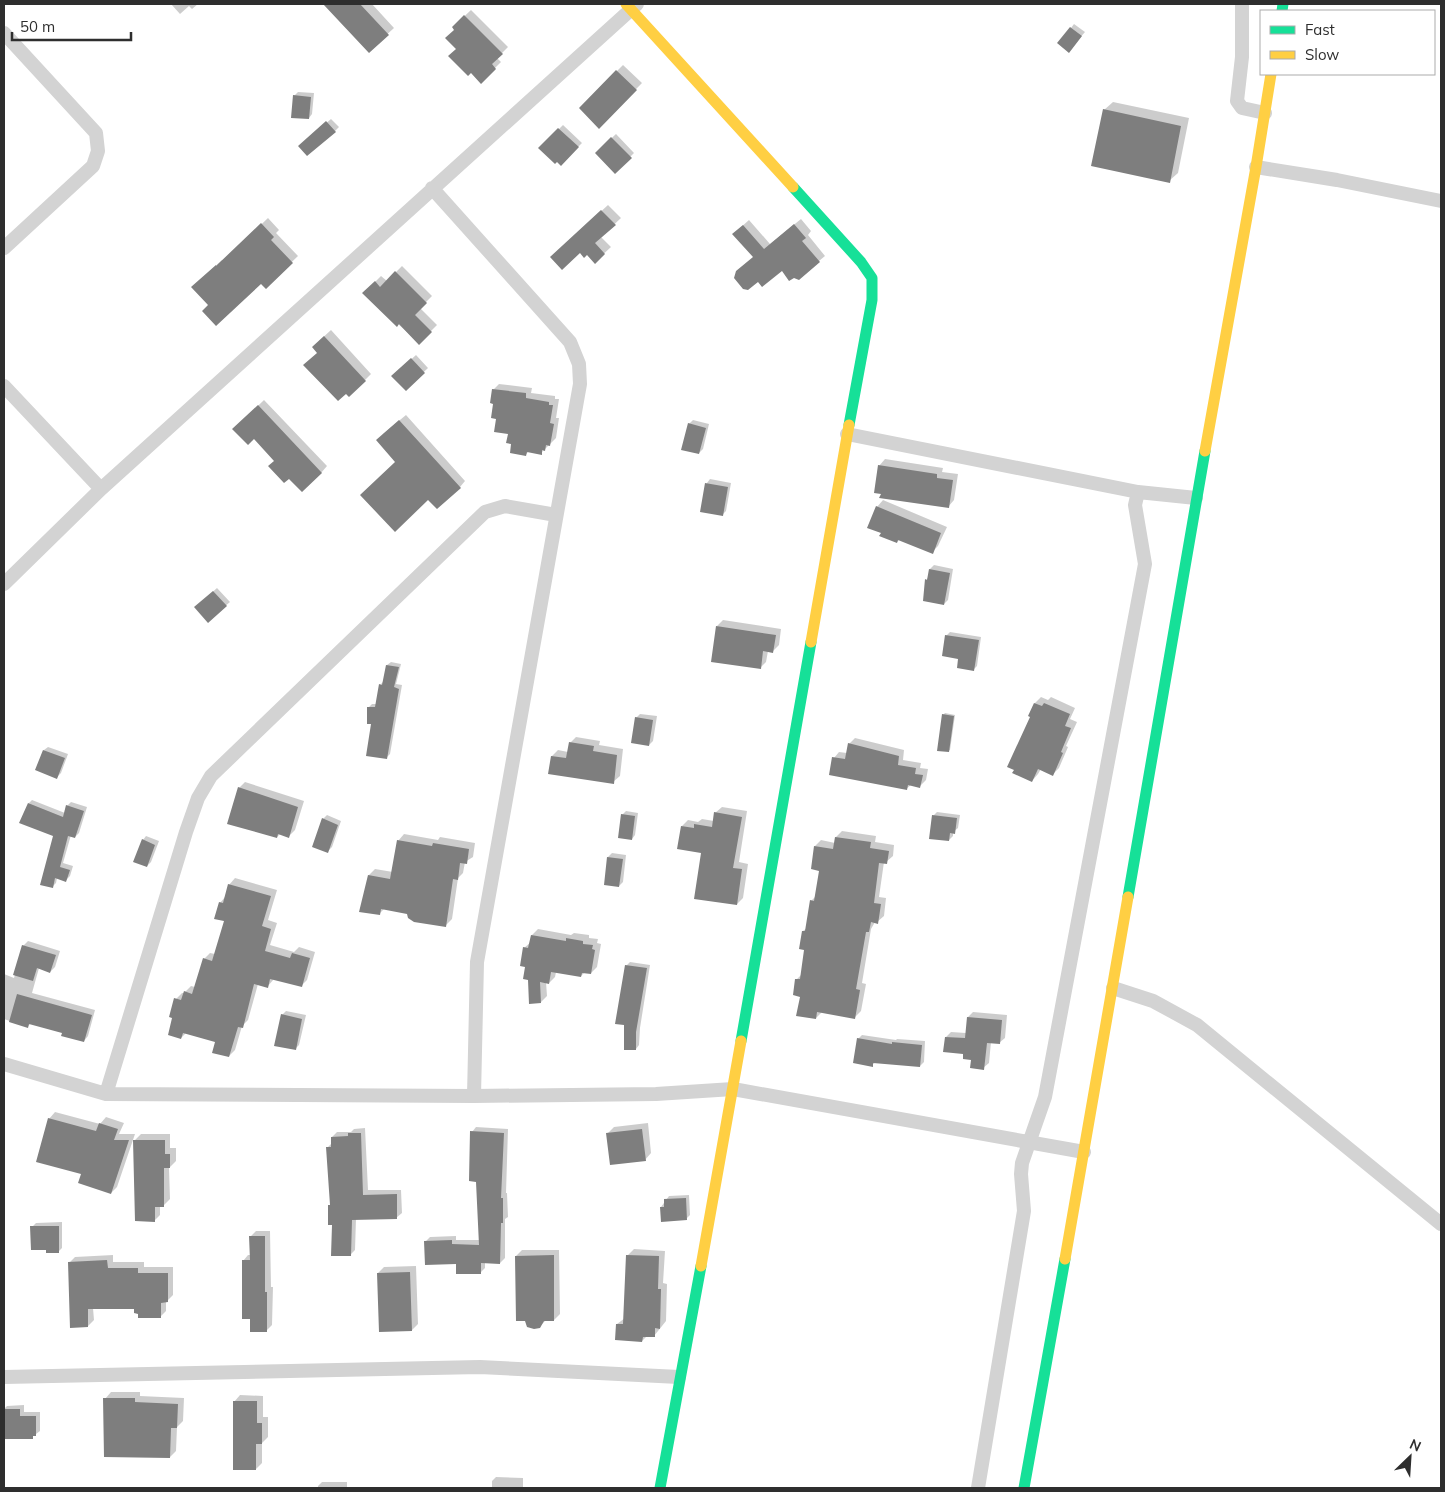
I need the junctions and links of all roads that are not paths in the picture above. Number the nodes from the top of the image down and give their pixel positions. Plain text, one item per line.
1 (1242, 4) edge
2 (631, 5) edge
3 (4, 33) edge
4 (1271, 75) edge
5 (1265, 113) junction
6 (1256, 167) junction
7 (432, 188) junction
8 (1441, 201) edge
9 (4, 248) edge
10 (4, 386) edge
11 (847, 434) junction
12 (102, 489) junction
13 (1138, 492) junction
14 (1196, 498) junction
15 (556, 515) junction
16 (4, 584) edge
17 (1113, 988) junction
18 (4, 1064) edge
19 (733, 1089) junction
20 (106, 1094) junction
21 (474, 1096) junction
22 (1029, 1141) junction
23 (1084, 1152) junction
24 (1441, 1224) edge
25 (679, 1377) junction
26 (4, 1378) edge
27 (660, 1488) edge
28 (978, 1488) edge
29 (1024, 1488) edge

1 - 5 street
2 - 7 street
2 - 11 street
3 - 9 street
4 - 5 street
5 - 6 street
6 - 8 street
6 - 14 street
7 - 12 street
7 - 15 street
10 - 12 street
11 - 13 street
11 - 19 street
12 - 16 street
13 - 14 street
13 - 22 street
14 - 17 street
15 - 20 street
15 - 21 street
17 - 23 street
17 - 24 street
18 - 20 street
19 - 21 street
19 - 22 street
19 - 25 street
20 - 21 street
22 - 23 street
22 - 28 street
23 - 29 street
25 - 26 street
25 - 27 street

